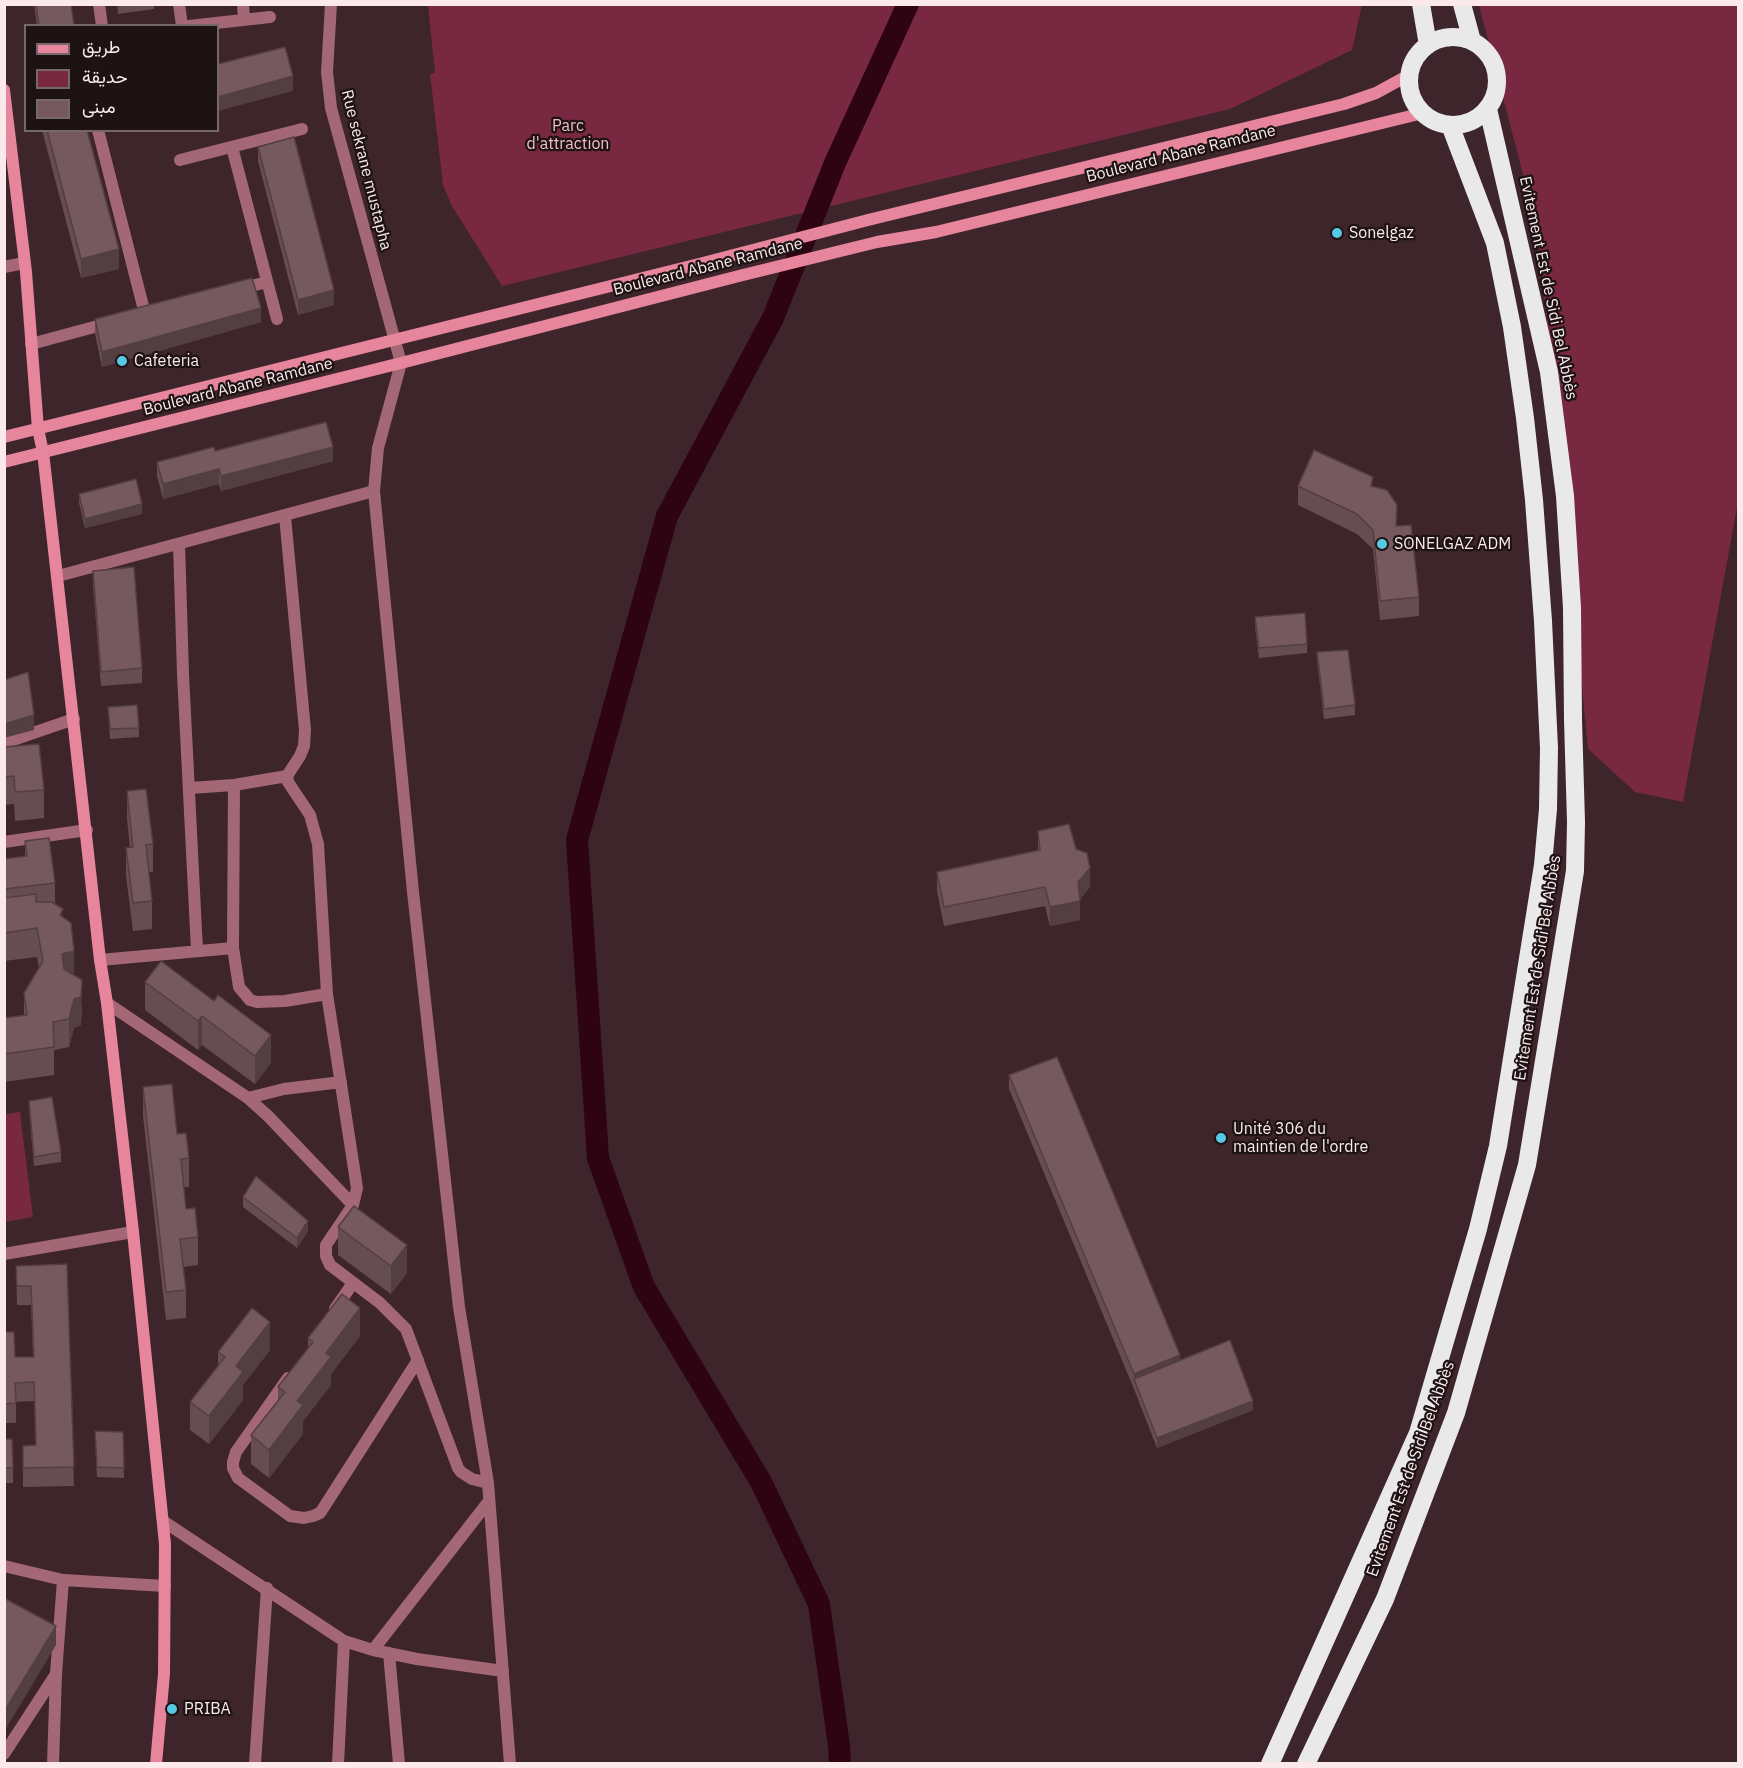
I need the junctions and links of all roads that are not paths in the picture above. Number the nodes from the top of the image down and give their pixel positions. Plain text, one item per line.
1 (99, 4) edge
2 (179, 4) edge
3 (243, 4) edge
4 (331, 4) edge
5 (1421, 4) edge
6 (1462, 4) edge
7 (270, 17) dead end
8 (244, 20) junction
9 (102, 24) edge
10 (182, 24) edge
11 (207, 24) edge
12 (1472, 41) junction
13 (1428, 45) junction
14 (1410, 75) junction
15 (4, 90) edge
16 (1488, 109) junction
17 (1423, 113) junction
18 (1450, 125) junction
19 (302, 129) dead end
20 (98, 132) edge
21 (232, 147) junction
22 (180, 160) dead end
23 (24, 263) junction
24 (4, 267) edge
25 (267, 282) junction
26 (223, 294) edge
27 (277, 319) dead end
28 (394, 340) junction
29 (31, 344) junction
30 (400, 363) junction
31 (38, 429) junction
32 (4, 437) edge
33 (43, 452) junction
34 (4, 462) edge
35 (374, 491) junction
36 (285, 516) junction
37 (179, 544) junction
38 (57, 576) junction
39 (74, 719) junction
40 (4, 743) edge
41 (287, 776) junction
42 (234, 785) junction
43 (190, 788) junction
44 (87, 830) junction
45 (4, 842) edge
46 (233, 948) junction
47 (197, 950) junction
48 (100, 960) junction
49 (327, 994) junction
50 (107, 1003) junction
51 (341, 1082) junction
52 (248, 1098) junction
53 (353, 1205) junction
54 (133, 1232) junction
55 (4, 1254) edge
56 (353, 1283) junction
57 (327, 1321) edge
58 (418, 1360) junction
59 (295, 1368) edge
60 (488, 1483) junction
61 (489, 1501) junction
62 (163, 1521) junction
63 (4, 1566) edge
64 (63, 1580) junction
65 (165, 1586) junction
66 (267, 1588) junction
67 (344, 1641) junction
68 (373, 1650) junction
69 (389, 1653) junction
70 (503, 1671) junction
71 (56, 1674) junction
72 (4, 1754) edge
73 (53, 1764) edge
74 (156, 1764) edge
75 (255, 1764) edge
76 (338, 1764) edge
77 (399, 1764) edge
78 (510, 1764) edge
79 (1270, 1764) edge
80 (1306, 1764) edge

1 - 9 street
2 - 10 street
3 - 8 street
4 - 28 street, Rue sekrane mustapha
5 - 13 highway
6 - 12 highway
7 - 8 street
8 - 11 street
12 - 13 highway
12 - 16 highway
13 - 14 highway
14 - 17 highway
14 - 28 main road, Boulevard Abane Ramdane
15 - 23 main road
16 - 18 highway
16 - 80 highway, Evitement Est de Sidi Bel Abbès
17 - 18 highway
17 - 30 main road, Boulevard Abane Ramdane
18 - 79 highway, Evitement Est de Sidi Bel Abbès
19 - 21 street
20 - 29 street
21 - 22 street
21 - 25 street
23 - 24 street
23 - 29 main road
25 - 26 street
25 - 27 street
28 - 30 street, Rue sekrane mustapha
28 - 31 main road, Boulevard Abane Ramdane
29 - 31 main road
30 - 33 main road, Boulevard Abane Ramdane
30 - 35 street
31 - 32 main road, Boulevard Abane Ramdane
31 - 33 main road
33 - 34 main road, Boulevard Abane Ramdane
33 - 38 main road
35 - 36 street
35 - 60 street
36 - 37 street
36 - 41 street
37 - 38 street
37 - 43 street
38 - 39 main road
39 - 40 street
39 - 44 main road
41 - 42 street
41 - 49 street
42 - 43 street
42 - 46 street
43 - 47 street
44 - 45 street
44 - 48 main road
46 - 47 street
46 - 49 street
47 - 48 street
48 - 50 main road
49 - 51 street
50 - 52 street
50 - 54 main road
51 - 52 street
51 - 53 street
52 - 53 street
53 - 56 street
54 - 55 street
54 - 62 main road
56 - 57 street
56 - 58 street
58 - 59 street
58 - 60 street
60 - 61 street
61 - 68 street
61 - 70 street
62 - 65 main road
62 - 66 street
63 - 64 street
64 - 65 street
64 - 71 street
65 - 74 main road
66 - 67 street
66 - 75 street
67 - 68 street
67 - 76 street
68 - 69 street
69 - 70 street
69 - 77 street
70 - 78 street
71 - 72 street
71 - 73 street

